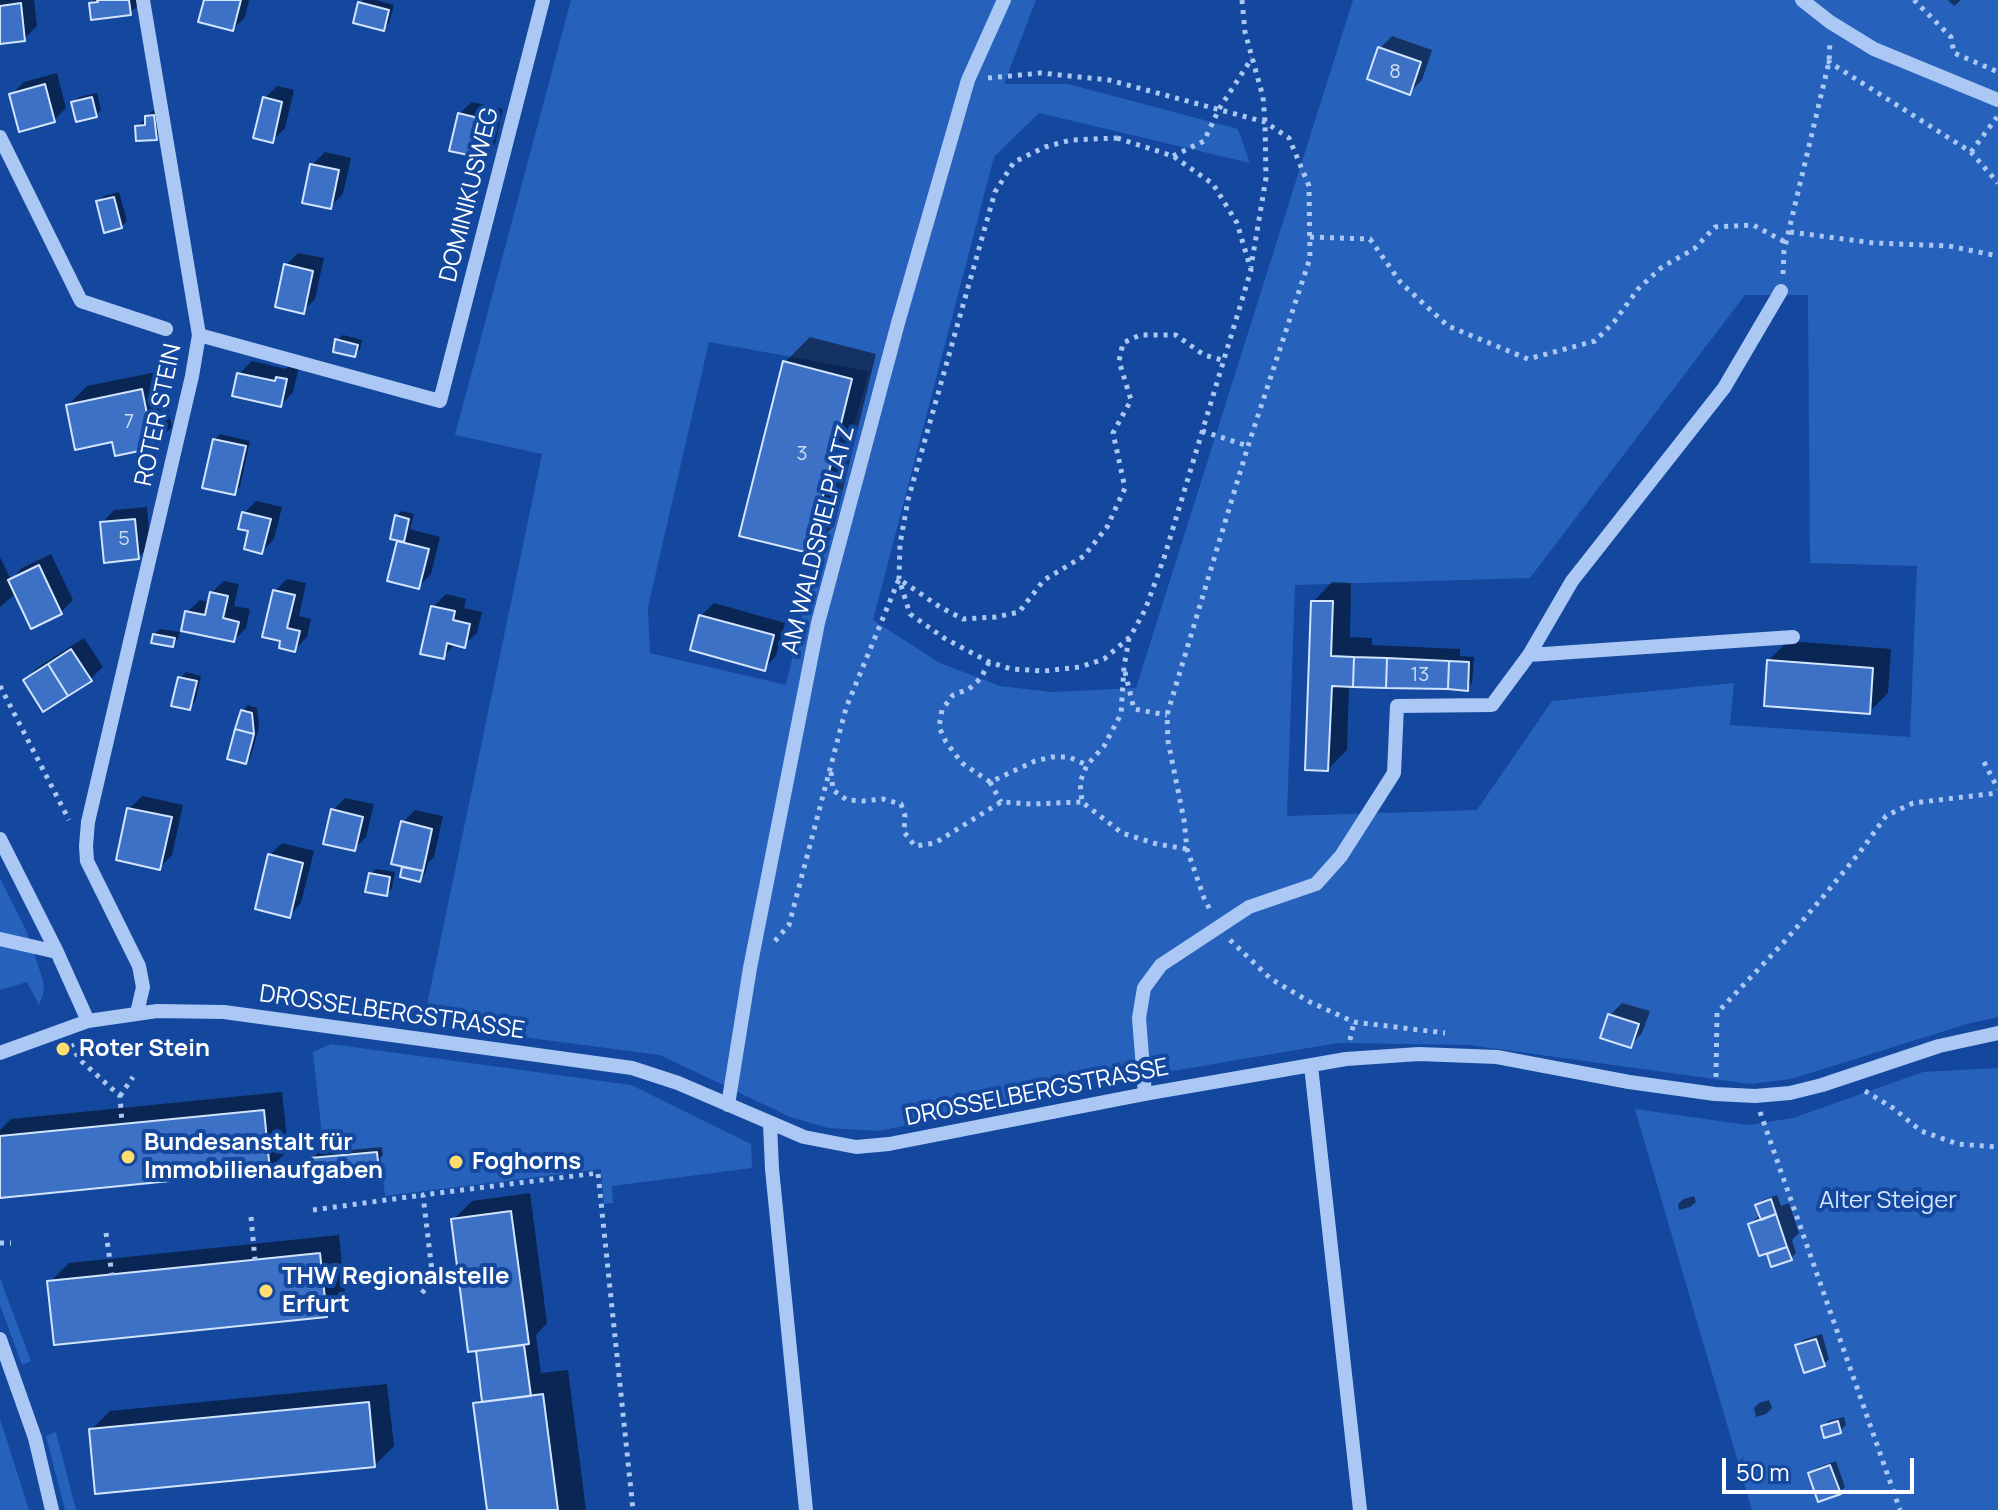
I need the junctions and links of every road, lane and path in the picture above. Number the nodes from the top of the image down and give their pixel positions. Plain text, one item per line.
1 (143, 0) edge
2 (543, 0) edge
3 (1004, 0) edge
4 (1242, 0) edge
5 (1802, 0) edge
6 (1914, 0) edge
7 (1840, 29) junction
8 (1830, 52) dead end
9 (1252, 57) junction
10 (1829, 62) junction
11 (1998, 72) edge
12 (968, 80) junction
13 (1998, 100) edge
14 (1219, 109) junction
15 (1998, 116) edge
16 (1265, 122) junction
17 (0, 137) edge
18 (1971, 152) junction
19 (1173, 156) junction
20 (1996, 179) edge
21 (1790, 232) junction
22 (1310, 237) junction
23 (1787, 243) junction
24 (1784, 251) dead end
25 (1998, 256) edge
26 (1251, 270) junction
27 (1781, 291) dead end
28 (166, 329) dead end
29 (199, 335) junction
30 (1222, 360) junction
31 (1202, 431) junction
32 (1248, 446) junction
33 (899, 579) junction
34 (1130, 637) junction
35 (1793, 637) dead end
36 (1529, 655) junction
37 (989, 662) junction
38 (1124, 667) junction
39 (0, 686) edge
40 (1167, 715) junction
41 (1984, 762) dead end
42 (1087, 765) junction
43 (831, 768) junction
44 (990, 782) junction
45 (1998, 791) edge
46 (1001, 802) junction
47 (1082, 802) junction
48 (0, 839) edge
49 (86, 846) junction
50 (1187, 849) junction
51 (1218, 927) junction
52 (0, 939) edge
53 (57, 952) junction
54 (750, 968) junction
55 (137, 1013) junction
56 (88, 1021) junction
57 (1998, 1033) edge
58 (1456, 1034) dead end
59 (0, 1053) edge
60 (79, 1059) dead end
61 (1311, 1066) junction
62 (133, 1077) dead end
63 (1857, 1086) dead end
64 (1145, 1094) junction
65 (1715, 1094) junction
66 (120, 1096) junction
67 (1755, 1096) junction
68 (728, 1105) junction
69 (122, 1124) dead end
70 (770, 1124) junction
71 (1998, 1147) edge
72 (423, 1195) junction
73 (313, 1210) dead end
74 (251, 1217) dead end
75 (106, 1233) dead end
76 (0, 1243) edge
77 (11, 1243) dead end
78 (255, 1260) dead end
79 (112, 1275) dead end
80 (422, 1293) dead end
81 (0, 1339) edge
82 (52, 1510) edge
83 (633, 1510) edge
84 (806, 1510) edge
85 (1360, 1510) edge
86 (1900, 1510) edge

1 - 29 street, ROTER STEIN
2 - 29 street, DOMINIKUSWEG
3 - 12 street, AM WALDSPIELPLATZ
4 - 9 path
5 - 7 street
6 - 11 path
7 - 10 path
7 - 13 street
8 - 10 path
9 - 14 path
9 - 16 path
10 - 18 path
10 - 21 path
12 - 14 path
12 - 54 street, AM WALDSPIELPLATZ
14 - 16 path
14 - 19 path
15 - 18 path
16 - 22 path
16 - 26 path
17 - 28 street
18 - 20 path
19 - 26 path
19 - 33 path
21 - 23 path
21 - 25 path
22 - 23 path
22 - 32 path
23 - 24 path
26 - 30 path
27 - 36 street
29 - 49 street, ROTER STEIN
30 - 31 path
30 - 33 path
31 - 32 path
31 - 34 path
32 - 40 path
33 - 37 path
33 - 43 path
34 - 37 path
34 - 38 path
35 - 36 street
36 - 51 street
37 - 44 path
38 - 40 path
38 - 42 path
39 - 49 path
40 - 50 path
41 - 45 path
42 - 44 path
42 - 47 path
43 - 46 path
43 - 54 path
44 - 46 path
45 - 65 path
46 - 47 path
47 - 50 path
48 - 53 street
49 - 55 street, ROTER STEIN
50 - 51 path
51 - 58 path
51 - 64 street
52 - 53 street
53 - 56 street
54 - 68 street, AM WALDSPIELPLATZ
55 - 56 street, DROSSELBERGSTRASSE
55 - 68 street, DROSSELBERGSTRASSE
56 - 59 street, DROSSELBERGSTRASSE
57 - 67 street, DROSSELBERGSTRASSE
60 - 66 path
61 - 64 street, DROSSELBERGSTRASSE
61 - 65 street, DROSSELBERGSTRASSE
61 - 85 street
62 - 66 path
63 - 71 path
64 - 70 street, DROSSELBERGSTRASSE
65 - 67 street, DROSSELBERGSTRASSE
66 - 69 path
67 - 86 path
68 - 70 street, DROSSELBERGSTRASSE
70 - 84 street
72 - 73 path
72 - 80 path
72 - 83 path
74 - 78 path
75 - 79 path
76 - 77 path
81 - 82 street

